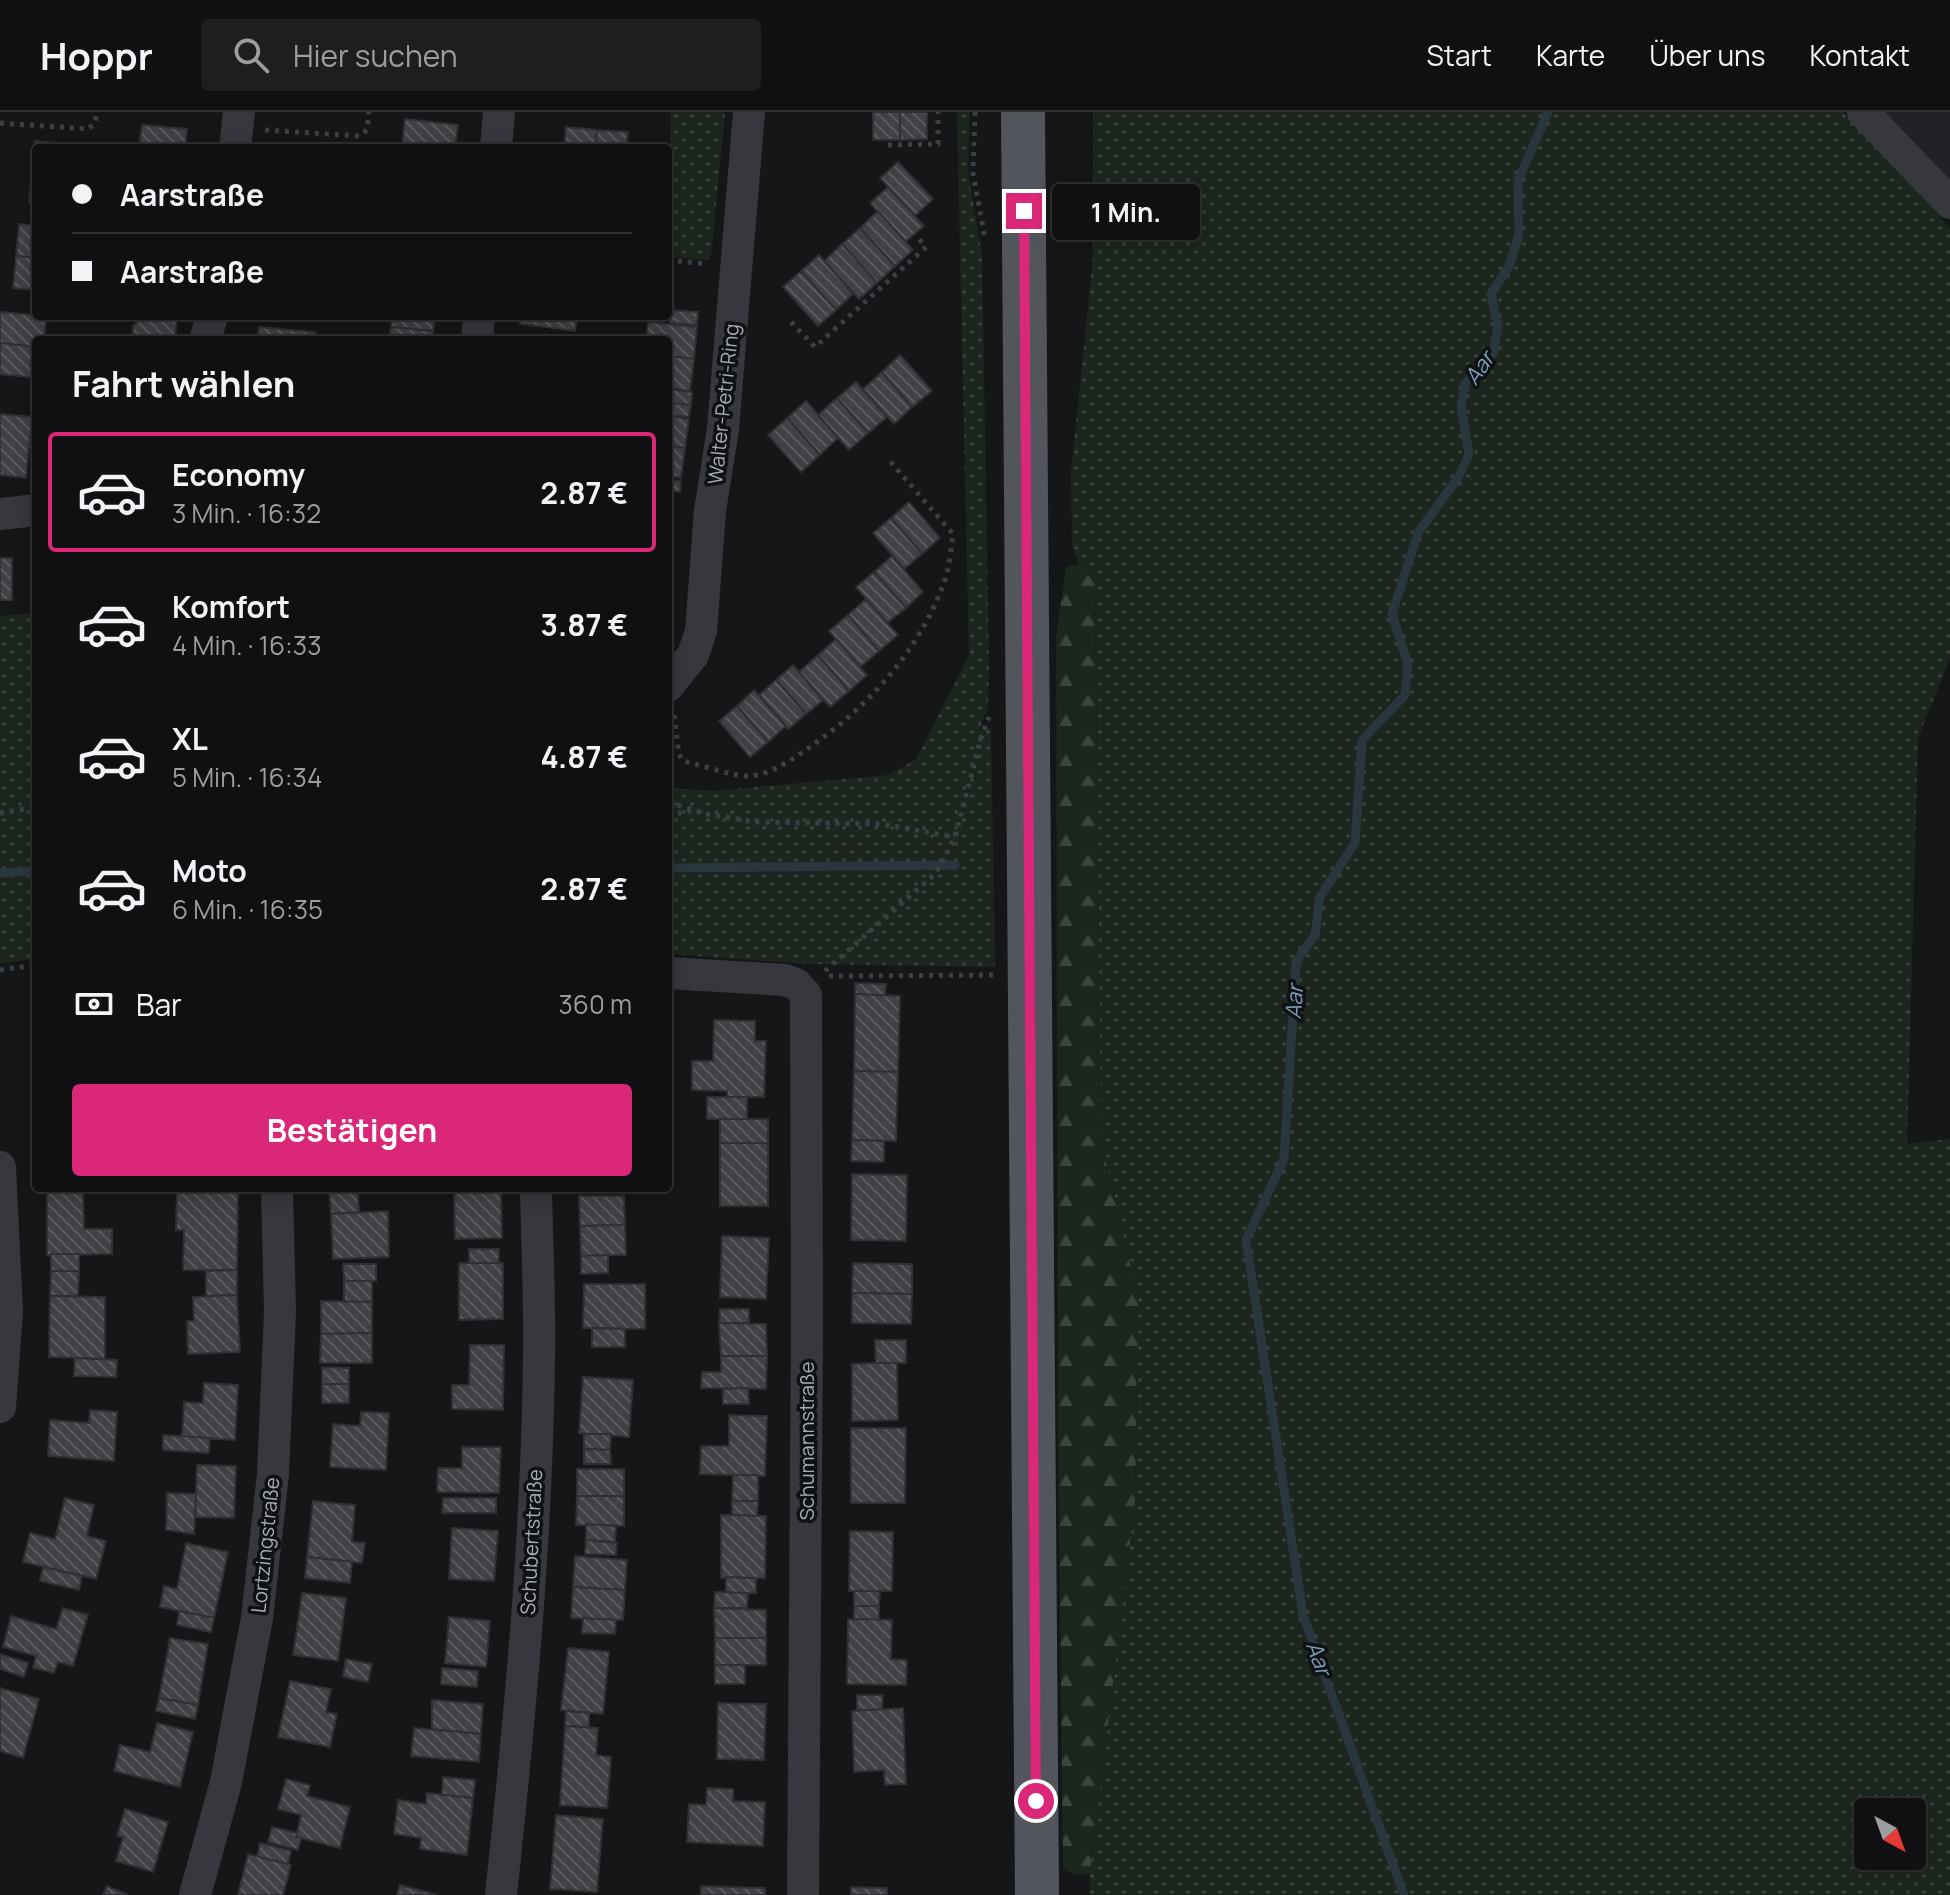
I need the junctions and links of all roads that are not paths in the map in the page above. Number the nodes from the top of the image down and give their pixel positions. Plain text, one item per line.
1 (499, 112) edge
2 (749, 112) edge
3 (1023, 112) edge
4 (1863, 112) edge
5 (496, 144) edge
6 (1950, 203) edge
7 (32, 510) edge
8 (0, 514) edge
9 (672, 695) edge
10 (672, 973) edge
11 (0, 1167) edge
12 (277, 1192) edge
13 (536, 1192) edge
14 (0, 1407) edge
15 (195, 1895) edge
16 (501, 1895) edge
17 (803, 1895) edge
18 (1037, 1895) edge

1 - 5 street
2 - 9 street, Walter-Petri-Ring
3 - 18 main road
4 - 6 street
7 - 8 street
10 - 17 street, Schumannstraße
11 - 14 street
12 - 15 street, Lortzingstraße
13 - 16 street, Schubertstraße

